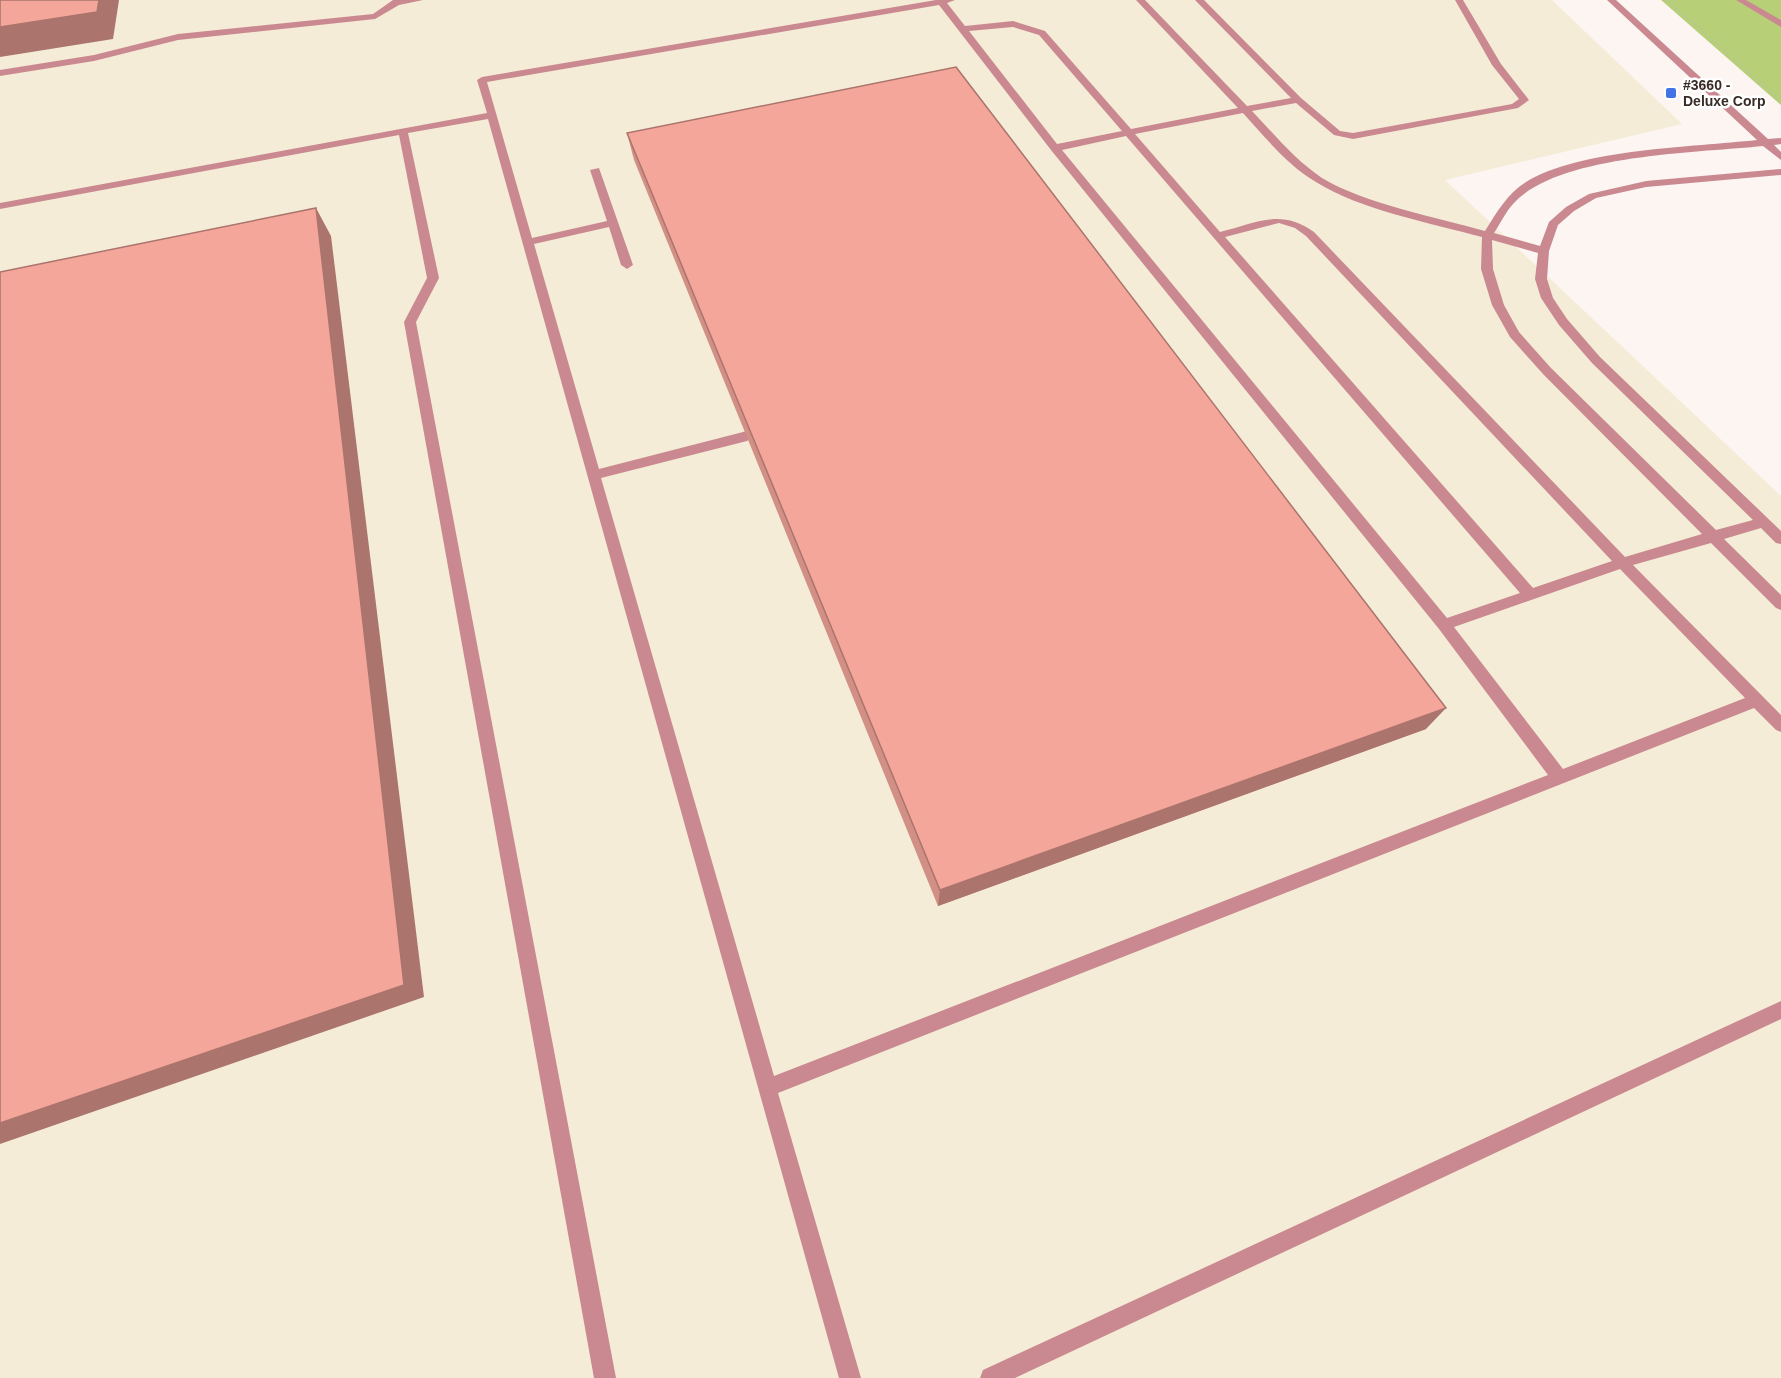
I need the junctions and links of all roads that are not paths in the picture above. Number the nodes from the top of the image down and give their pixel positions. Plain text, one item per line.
1 (419, 0) edge
2 (1140, 0) edge
3 (1198, 0) edge
4 (1459, 0) edge
5 (1611, 0) edge
6 (1740, 0) edge
7 (397, 1) edge
8 (947, 1) edge
9 (1781, 24) edge
10 (963, 29) junction
11 (0, 73) edge
12 (1298, 100) junction
13 (1246, 109) junction
14 (492, 115) junction
15 (403, 131) junction
16 (1127, 133) junction
17 (1781, 141) edge
18 (1766, 143) junction
19 (1055, 148) junction
20 (1781, 157) edge
21 (595, 170) dead end
22 (1781, 172) edge
23 (0, 206) edge
24 (613, 223) junction
25 (1218, 236) junction
26 (1487, 236) junction
27 (528, 242) junction
28 (1544, 251) junction
29 (627, 265) dead end
30 (747, 436) edge
31 (594, 476) junction
32 (1763, 522) junction
33 (1714, 537) junction
34 (1781, 539) edge
35 (1622, 563) junction
36 (1531, 594) junction
37 (1781, 604) edge
38 (1444, 625) junction
39 (1756, 700) junction
40 (1781, 725) edge
41 (1560, 778) junction
42 (1781, 1010) edge
43 (767, 1088) junction
44 (605, 1378) edge
45 (850, 1378) edge
46 (991, 1378) edge

1 - 7 street
2 - 13 street
3 - 12 street
4 - 12 street
5 - 18 street
6 - 9 street
7 - 11 street
8 - 10 street
8 - 14 street
10 - 16 street
10 - 19 street
12 - 13 street
13 - 16 street
13 - 26 street
14 - 15 street
14 - 27 street
15 - 23 street
15 - 44 street
16 - 19 street
16 - 25 street
17 - 18 street
18 - 20 street
18 - 26 street
19 - 38 street
21 - 24 street
22 - 28 street
24 - 27 street
24 - 29 street
25 - 35 street
25 - 36 street
26 - 28 street
26 - 33 street
27 - 31 street
28 - 32 street
30 - 31 street
31 - 43 street
32 - 33 street
32 - 34 street
33 - 35 street
33 - 37 street
35 - 36 street
35 - 39 street
36 - 38 street
38 - 41 street
39 - 40 street
39 - 41 street
41 - 43 street
42 - 46 street
43 - 45 street

